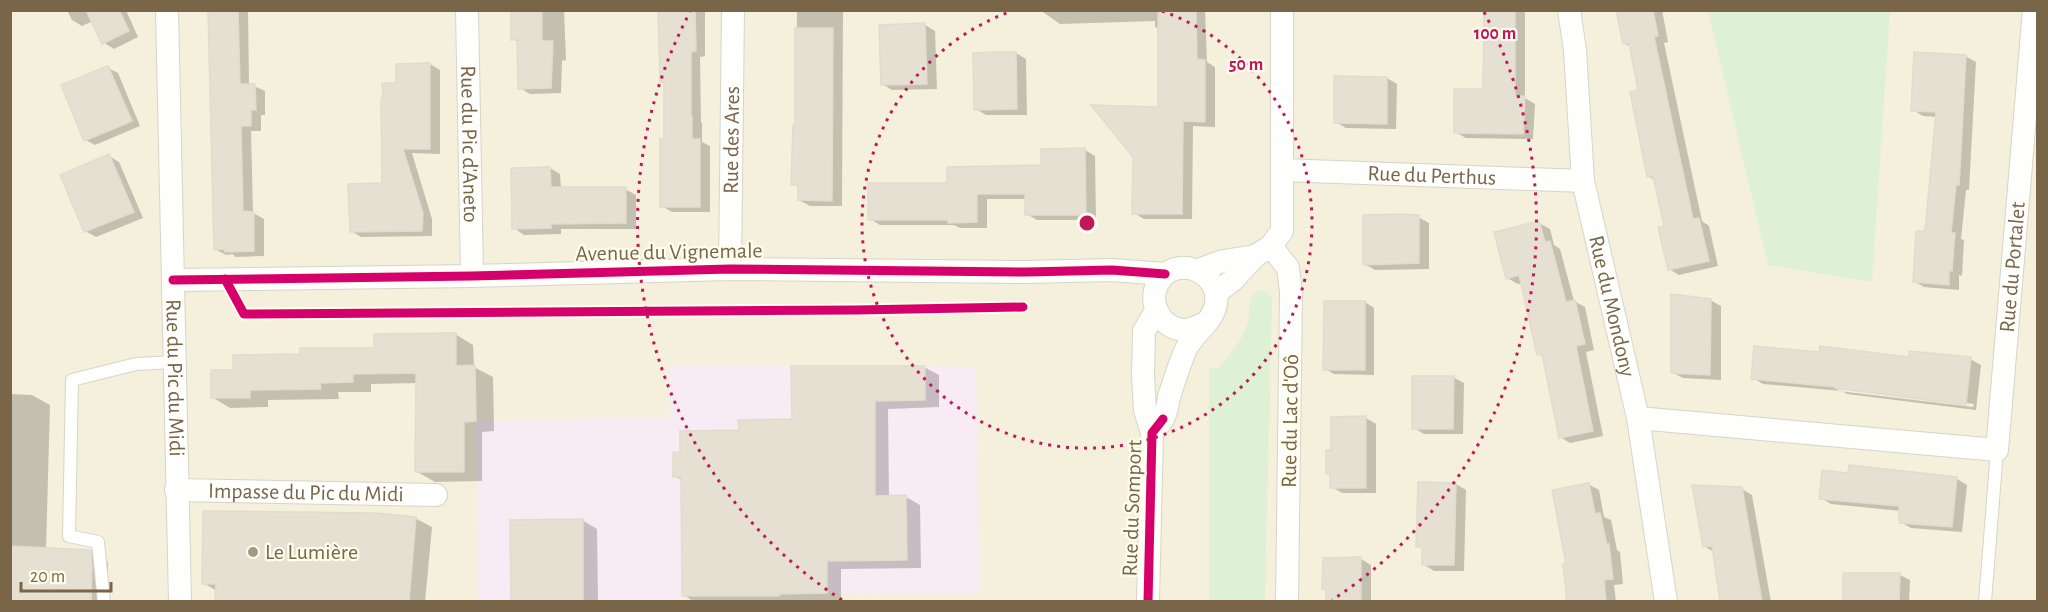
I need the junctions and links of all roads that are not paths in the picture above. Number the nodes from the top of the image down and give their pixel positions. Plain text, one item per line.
1 (167, 10) edge
2 (467, 10) edge
3 (733, 10) edge
4 (1282, 10) edge
5 (1569, 10) edge
6 (2034, 10) edge
7 (1282, 170) junction
8 (1583, 181) junction
9 (1263, 251) junction
10 (730, 269) junction
11 (1112, 270) junction
12 (1198, 270) junction
13 (1165, 274) junction
14 (472, 276) junction
15 (172, 280) junction
16 (1216, 293) junction
17 (1155, 305) junction
18 (1205, 322) junction
19 (174, 362) junction
20 (1638, 418) junction
21 (1152, 433) junction
22 (1997, 450) junction
23 (176, 490) junction
24 (436, 495) dead end
25 (104, 602) edge
26 (180, 602) edge
27 (1148, 602) edge
28 (1287, 602) edge
29 (1666, 602) edge
30 (1985, 602) edge

1 - 15 street, Rue du Pic du Midi
2 - 14 street, Rue du Pic d'Aneto
3 - 10 street, Rue des Ares
4 - 7 street
5 - 8 street, Rue du Mondony
6 - 22 street, Rue du Portalet
7 - 8 street, Rue du Perthus
7 - 9 street
8 - 20 street, Rue du Mondony
9 - 12 street
9 - 16 street
9 - 28 street, Rue du Lac d'Oô
10 - 11 street, Avenue du Vignemale
10 - 14 street, Avenue du Vignemale
11 - 13 street, Avenue du Vignemale
11 - 17 street
12 - 13 street
12 - 16 street
13 - 17 street
14 - 15 street, Avenue du Vignemale
15 - 19 street, Rue du Pic du Midi
16 - 18 street
17 - 18 street
17 - 21 street, Rue du Somport
18 - 21 street, Rue du Somport
19 - 23 street, Rue du Pic du Midi
19 - 25 lane
20 - 22 street
20 - 29 street, Rue du Mondony
21 - 27 street, Rue du Somport
22 - 30 lane, Rue du Portalet
23 - 24 street, Impasse du Pic du Midi
23 - 26 street, Rue du Pic du Midi

